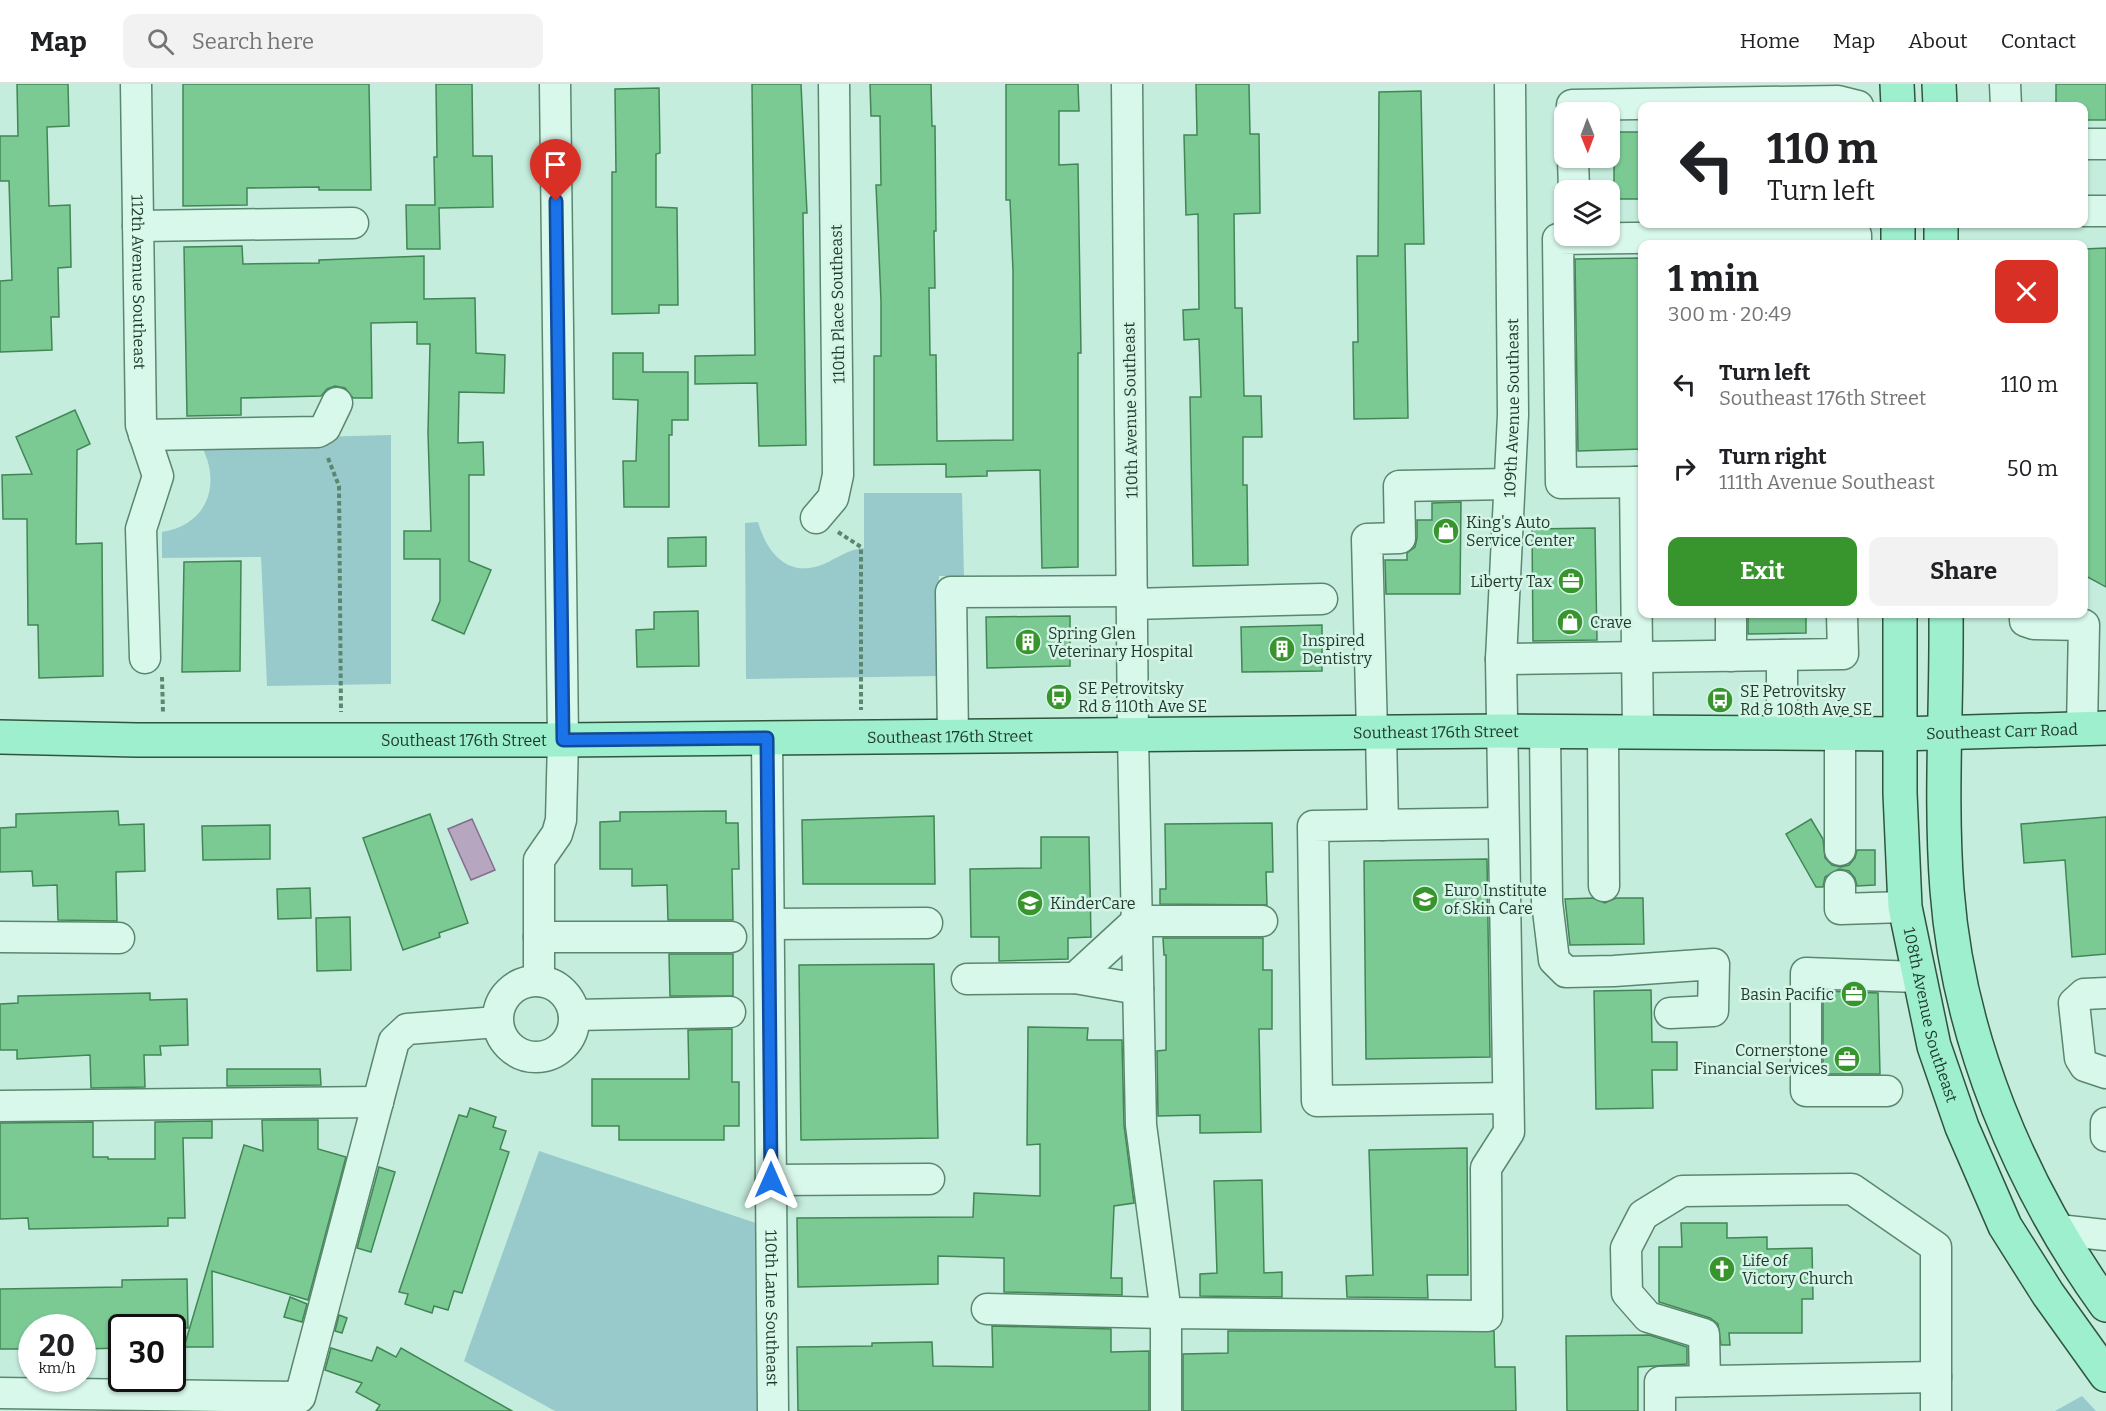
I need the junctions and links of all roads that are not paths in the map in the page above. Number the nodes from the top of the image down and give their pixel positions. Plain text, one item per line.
1 (136, 84) edge
2 (555, 84) edge
3 (834, 84) edge
4 (1127, 84) edge
5 (1510, 84) edge
6 (1897, 84) edge
7 (1939, 84) edge
8 (2005, 84) edge
9 (1826, 102) edge
10 (1842, 102) edge
11 (1898, 102) edge
12 (1940, 102) edge
13 (2006, 102) edge
14 (1620, 105) edge
15 (1638, 105) edge
16 (2088, 144) edge
17 (2106, 144) edge
18 (2088, 211) edge
19 (2106, 211) edge
20 (353, 223) dead end
21 (138, 226) junction
22 (1648, 240) edge
23 (1758, 240) edge
24 (1856, 240) edge
25 (337, 403) dead end
26 (144, 435) junction
27 (1638, 482) edge
28 (1509, 484) junction
29 (816, 518) road end
30 (1638, 570) edge
31 (1132, 598) junction
32 (1322, 599) dead end
33 (1731, 618) edge
34 (1842, 618) edge
35 (1900, 618) edge
36 (1946, 618) edge
37 (2025, 618) edge
38 (1782, 655) junction
39 (1731, 656) junction
40 (1637, 657) junction
41 (145, 658) road end
42 (1501, 658) junction
43 (2094, 729) edge
44 (1501, 731) junction
45 (1545, 732) junction
46 (1603, 732) junction
47 (1638, 732) junction
48 (1945, 732) junction
49 (1377, 733) junction
50 (1782, 733) junction
51 (1840, 733) junction
52 (1900, 734) junction
53 (1133, 736) junction
54 (0, 737) edge
55 (953, 737) junction
56 (767, 738) junction
57 (563, 740) junction
58 (1503, 823) junction
59 (1383, 825) junction
60 (1840, 850) dead end
61 (1604, 886) dead end
62 (1840, 886) dead end
63 (1905, 907) junction
64 (1137, 921) junction
65 (1262, 921) dead end
66 (927, 923) dead end
67 (769, 924) junction
68 (0, 937) edge
69 (539, 937) junction
70 (731, 937) dead end
71 (119, 938) dead end
72 (1918, 977) junction
73 (1075, 978) junction
74 (967, 979) dead end
75 (539, 981) junction
76 (1138, 989) junction
77 (2106, 993) edge
78 (730, 1012) dead end
79 (1670, 1013) dead end
80 (574, 1016) junction
81 (497, 1022) junction
82 (2106, 1073) edge
83 (1887, 1091) dead end
84 (1508, 1098) junction
85 (378, 1102) junction
86 (0, 1106) edge
87 (2106, 1123) edge
88 (2106, 1136) edge
89 (929, 1179) dead end
90 (771, 1180) junction
91 (2058, 1230) junction
92 (2106, 1235) edge
93 (2106, 1305) edge
94 (987, 1309) dead end
95 (1166, 1313) junction
96 (2106, 1375) edge
97 (1936, 1377) junction
98 (1705, 1381) junction
99 (7, 1399) edge
100 (304, 1404) edge
101 (773, 1411) edge
102 (1166, 1411) edge
103 (1660, 1411) edge
104 (1936, 1411) edge

1 - 21 street, 112th Avenue Southeast
2 - 57 street
3 - 29 street, 110th Place Southeast
4 - 31 street, 110th Avenue Southeast
5 - 28 street, 109th Avenue Southeast
6 - 11 main road
7 - 12 main road
8 - 13 street
9 - 10 street
14 - 15 street
16 - 17 street
18 - 19 street
20 - 21 street
21 - 26 street, 112th Avenue Southeast
22 - 27 street
23 - 24 street
25 - 26 street
26 - 41 street, 112th Avenue Southeast
28 - 42 street, 109th Avenue Southeast
28 - 49 street
30 - 40 street
31 - 32 street
31 - 53 street, 110th Avenue Southeast
31 - 55 street
33 - 39 street
34 - 38 street
35 - 52 main road, 108th Avenue Southeast
36 - 48 main road
37 - 43 street
38 - 39 street
38 - 50 street
39 - 40 street
40 - 42 street
40 - 47 street
42 - 44 street, 109th Avenue Southeast
43 - 48 main road, Southeast Carr Road
44 - 45 main road, Southeast 176th Street
44 - 49 main road, Southeast 176th Street
44 - 58 street, 109th Avenue Southeast
45 - 46 main road, Southeast 176th Street
45 - 79 street
46 - 47 main road, Southeast 176th Street
46 - 61 street
47 - 50 main road, Southeast 176th Street
48 - 52 main road, Southeast Carr Road
48 - 91 main road
49 - 53 main road, Southeast 176th Street
49 - 59 street
50 - 51 main road, Southeast 176th Street
51 - 52 main road, Southeast 176th Street
51 - 60 street
52 - 63 main road, 108th Avenue Southeast
53 - 55 main road, Southeast 176th Street
53 - 64 street, 110th Avenue Southeast
54 - 57 main road, Southeast 176th Street
55 - 56 main road, Southeast 176th Street
56 - 57 main road, Southeast 176th Street
56 - 67 street, 110th Lane Southeast
57 - 69 street
58 - 59 street
58 - 84 street, 109th Avenue Southeast
59 - 84 street
62 - 63 street
63 - 72 main road, 108th Avenue Southeast
64 - 65 street
64 - 73 street
64 - 76 street, 110th Avenue Southeast
66 - 67 street
67 - 90 street, 110th Lane Southeast
68 - 71 street
69 - 70 street
69 - 75 street
72 - 83 street
72 - 96 main road, 108th Avenue Southeast
73 - 74 street
73 - 76 street
75 - 80 street
75 - 81 street
76 - 95 street, 110th Avenue Southeast
77 - 82 street
78 - 80 street
80 - 81 street
81 - 85 street
84 - 95 street, 109th Avenue Southeast
85 - 86 street
85 - 100 street
87 - 88 street
89 - 90 street
90 - 101 street, 110th Lane Southeast
91 - 92 street
91 - 93 main road
94 - 95 street
95 - 102 street, 110th Avenue Southeast
97 - 98 street
97 - 98 street
97 - 104 street
98 - 103 street
99 - 100 street

